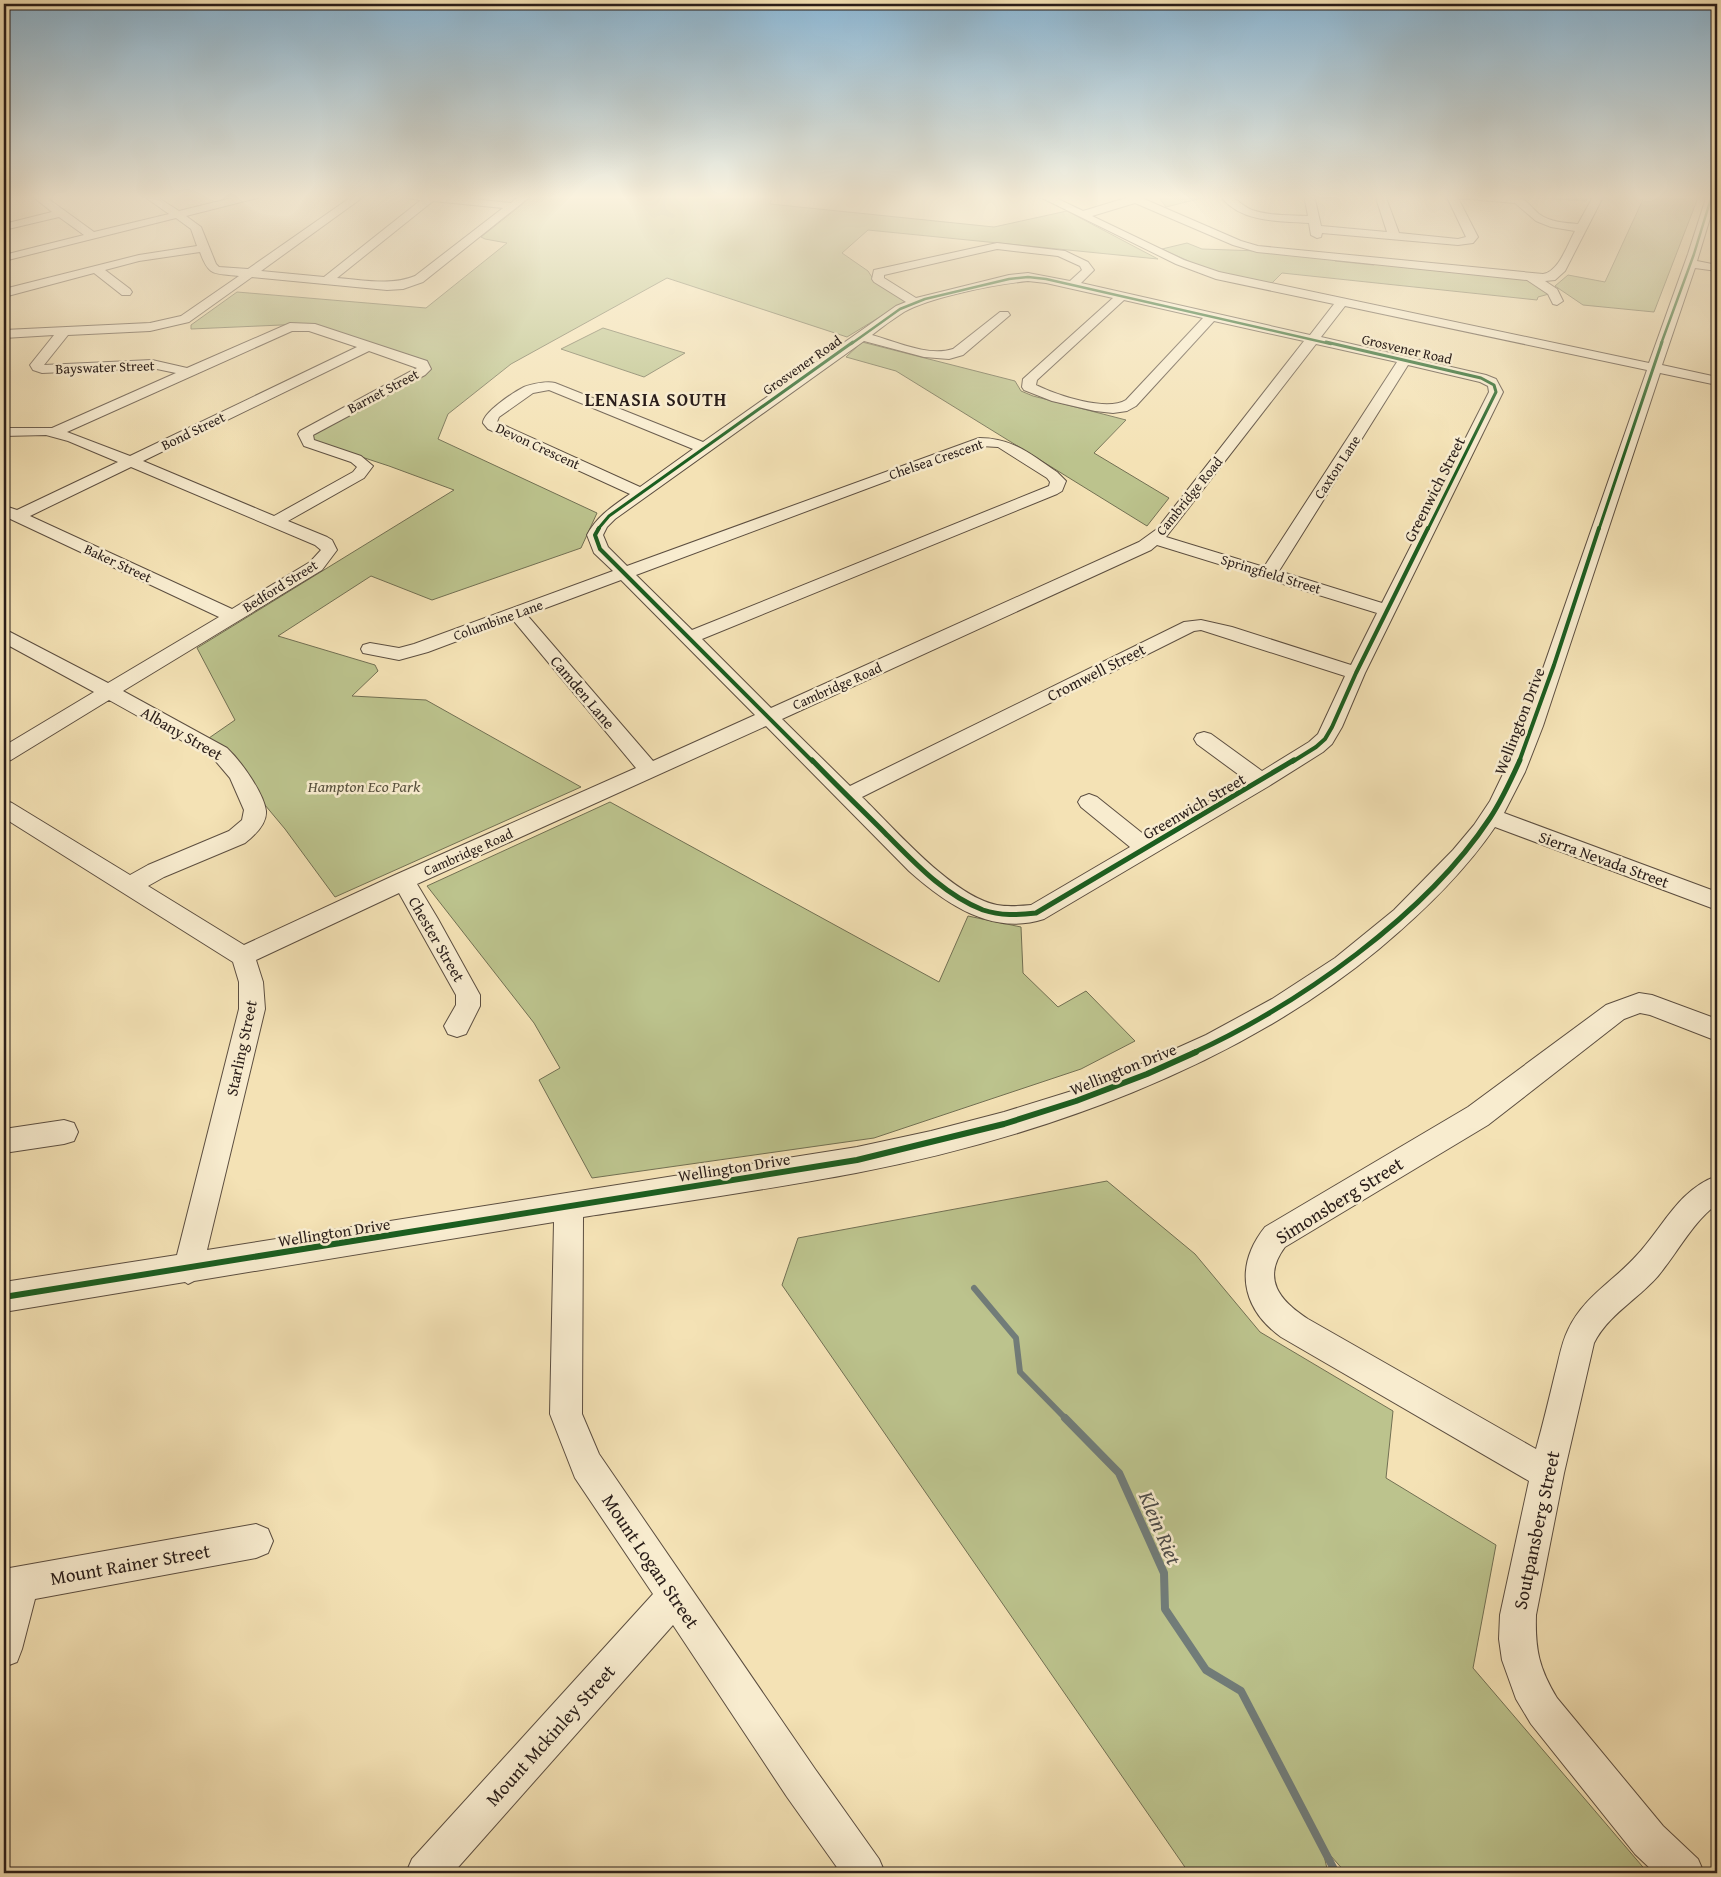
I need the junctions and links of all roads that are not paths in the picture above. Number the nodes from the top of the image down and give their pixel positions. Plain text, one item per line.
1 (42, 283) edge
2 (114, 283) edge
3 (238, 283) edge
4 (345, 283) edge
5 (410, 283) edge
6 (884, 283) edge
7 (996, 283) edge
8 (1060, 283) edge
9 (1075, 283) edge
10 (1253, 283) edge
11 (1539, 283) edge
12 (1685, 283) edge
13 (1073, 285) junction
14 (4, 292) edge
15 (126, 292) dead end
16 (1121, 297) junction
17 (1557, 301) dead end
18 (915, 302) junction
19 (1342, 302) junction
20 (1004, 315) dead end
21 (1211, 317) junction
22 (64, 331) junction
23 (4, 334) edge
24 (862, 336) junction
25 (1313, 339) junction
26 (369, 346) junction
27 (1405, 360) junction
28 (1654, 368) junction
29 (186, 372) junction
30 (1717, 381) edge
31 (1496, 392) joint
32 (4, 432) edge
33 (55, 432) junction
34 (704, 448) junction
35 (131, 462) junction
36 (641, 493) junction
37 (11, 513) edge
38 (276, 522) junction
39 (1154, 539) junction
40 (624, 572) junction
41 (1269, 574) junction
42 (1387, 610) junction
43 (516, 613) junction
44 (232, 616) junction
45 (4, 636) edge
46 (689, 638) junction
47 (370, 649) dead end
48 (1356, 673) junction
49 (108, 691) junction
50 (768, 716) junction
51 (1204, 739) dead end
52 (4, 754) edge
53 (650, 771) junction
54 (1262, 781) junction
55 (847, 796) junction
56 (1089, 802) dead end
57 (4, 808) edge
58 (1490, 817) junction
59 (1146, 848) junction
60 (403, 881) junction
61 (130, 886) junction
62 (1717, 897) edge
63 (244, 956) junction
64 (457, 1026) dead end
65 (1717, 1030) edge
66 (64, 1132) dead end
67 (4, 1141) edge
68 (1717, 1189) edge
69 (569, 1206) junction
70 (188, 1269) junction
71 (4, 1297) edge
72 (1547, 1472) junction
73 (256, 1541) dead end
74 (12, 1585) edge
75 (675, 1596) junction
76 (4, 1649) edge
77 (426, 1873) edge
78 (865, 1873) edge
79 (1684, 1873) edge

1 - 14 street
2 - 15 street
3 - 22 street
4 - 5 street
6 - 18 street
7 - 18 street, Grosvener Road
8 - 13 street, Grosvener Road
9 - 13 street
10 - 19 street
11 - 17 street
12 - 28 street, Wellington Drive
13 - 16 street, Grosvener Road
16 - 21 street, Grosvener Road
16 - 21 street
18 - 24 street, Grosvener Road
19 - 25 street, Cambridge Road
19 - 28 street
20 - 24 street
21 - 25 street, Grosvener Road
22 - 23 street
22 - 29 street, Bayswater Street
24 - 34 street, Grosvener Road
25 - 27 street, Grosvener Road
25 - 39 street, Cambridge Road
26 - 29 street, Barnet Street
26 - 35 street, Bond Street
26 - 38 street, Barnet Street
27 - 31 street, Grosvener Road
27 - 41 street, Caxton Lane
28 - 30 street
28 - 58 street, Wellington Drive
29 - 33 street, Barnet Street
31 - 42 street, Greenwich Street
32 - 33 street, Bedford Street
33 - 35 street, Bedford Street
34 - 36 street, Grosvener Road
34 - 36 street, Devon Crescent
35 - 37 street, Bond Street
35 - 38 street, Bedford Street
36 - 40 street, Grosvener Road
37 - 44 street, Baker Street
38 - 44 street, Bedford Street
39 - 41 street, Springfield Street
39 - 50 street, Cambridge Road
40 - 43 street, Columbine Lane
40 - 46 street, Grosvener Road
40 - 46 street, Chelsea Crescent
41 - 42 street, Springfield Street
42 - 48 street, Greenwich Street
43 - 47 street, Columbine Lane
43 - 53 street, Camden Lane
44 - 49 street, Bedford Street
45 - 49 street, Albany Street
46 - 50 street, Grosvener Road
48 - 54 street, Greenwich Street
48 - 55 street, Cromwell Street
49 - 52 street, Bedford Street
49 - 61 street, Albany Street
50 - 53 street, Cambridge Road
50 - 55 street, Greenwich Street
51 - 54 street
53 - 60 street, Cambridge Road
54 - 59 street, Greenwich Street
55 - 59 street, Greenwich Street
56 - 59 street
57 - 61 street
58 - 62 street, Sierra Nevada Street
58 - 69 street, Wellington Drive
60 - 63 street, Cambridge Road
60 - 64 street, Chester Street
61 - 63 street
63 - 70 street, Starling Street
65 - 72 street, Simonsberg Street
66 - 67 street
68 - 72 street, Soutpansberg Street
69 - 70 street, Wellington Drive
69 - 75 street, Mount Logan Street
70 - 71 street, Wellington Drive
72 - 79 street, Soutpansberg Street
73 - 74 street, Mount Rainer Street
74 - 76 street
75 - 77 street, Mount Mckinley Street
75 - 78 street, Mount Logan Street

